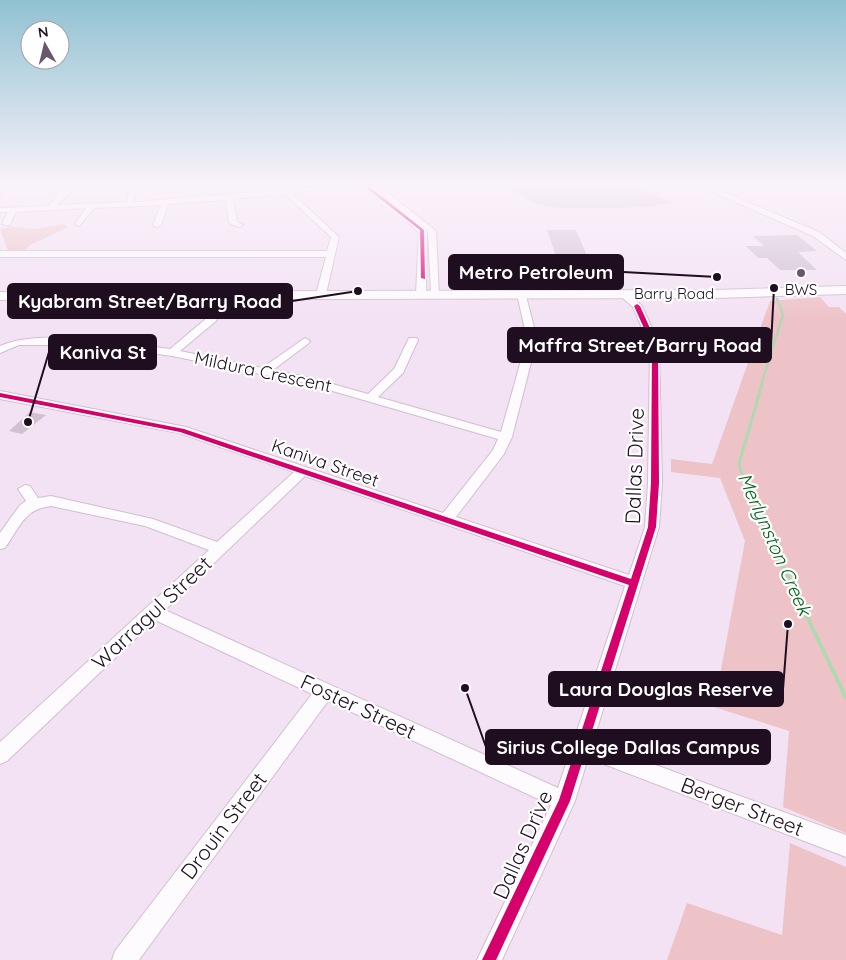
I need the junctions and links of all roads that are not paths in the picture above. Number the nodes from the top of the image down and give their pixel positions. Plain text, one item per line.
1 (325, 229) edge
2 (421, 229) edge
3 (430, 229) edge
4 (804, 229) edge
5 (0, 254) edge
6 (330, 254) junction
7 (846, 257) edge
8 (846, 290) edge
9 (0, 294) edge
10 (225, 294) junction
11 (321, 294) junction
12 (421, 294) junction
13 (436, 294) junction
14 (522, 294) junction
15 (636, 300) junction
16 (702, 338) dead end
17 (413, 340) dead end
18 (653, 340) junction
19 (304, 341) dead end
20 (0, 350) edge
21 (172, 353) junction
22 (264, 371) junction
23 (0, 394) edge
24 (370, 398) junction
25 (506, 437) junction
26 (304, 471) junction
27 (25, 489) dead end
28 (34, 503) junction
29 (446, 520) junction
30 (0, 544) edge
31 (220, 549) junction
32 (634, 583) junction
33 (153, 612) junction
34 (325, 691) junction
35 (582, 747) junction
36 (0, 755) edge
37 (564, 801) junction
38 (846, 846) edge
39 (124, 960) edge
40 (489, 960) edge

1 - 6 street
2 - 12 street
3 - 13 street
4 - 7 street
5 - 6 street
6 - 11 street
8 - 15 main road, Barry Road
9 - 10 main road, Barry Road
10 - 11 main road, Barry Road
10 - 21 street
11 - 12 main road, Barry Road
12 - 13 main road, Barry Road
13 - 14 main road, Barry Road
14 - 15 main road, Barry Road
14 - 25 street
15 - 18 street, Dallas Drive
16 - 18 street
17 - 24 street
18 - 32 street, Dallas Drive
19 - 22 street
20 - 21 street, Mildura Crescent
21 - 22 street, Mildura Crescent
22 - 24 street, Mildura Crescent
23 - 26 street, Kaniva Street
24 - 25 street, Mildura Crescent
25 - 29 street
26 - 29 street, Kaniva Street
26 - 31 street, Warragul Street
27 - 28 street
28 - 30 street
28 - 31 street
29 - 32 street, Kaniva Street
31 - 33 street, Warragul Street
32 - 35 street, Dallas Drive
33 - 34 street, Foster Street
33 - 36 street, Warragul Street
34 - 37 street, Foster Street
34 - 39 street, Drouin Street
35 - 37 street, Dallas Drive
35 - 38 street, Berger Street
37 - 40 street, Dallas Drive

